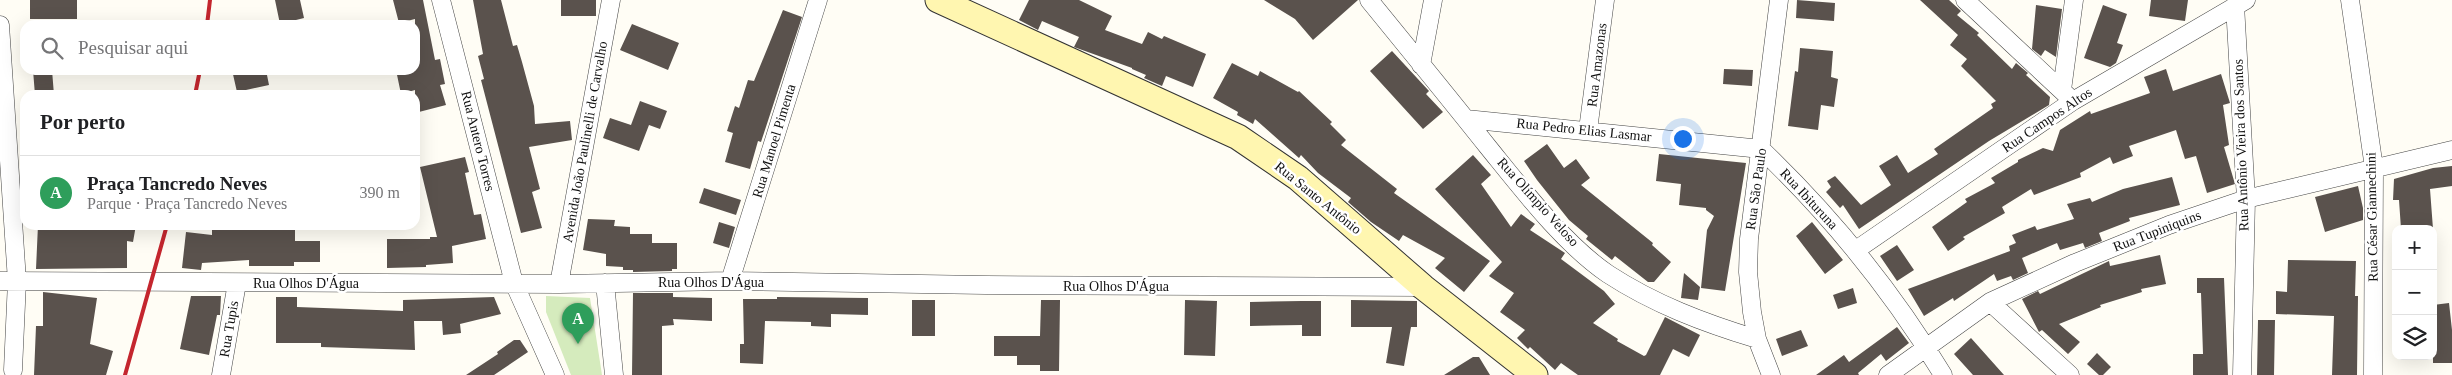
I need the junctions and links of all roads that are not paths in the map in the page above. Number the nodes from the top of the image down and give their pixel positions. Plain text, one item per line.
1 (442, 0) edge
2 (611, 0) edge
3 (818, 0) edge
4 (938, 0) edge
5 (1369, 0) edge
6 (1433, 0) edge
7 (1605, 0) edge
8 (1779, 0) edge
9 (1965, 0) edge
10 (2074, 0) edge
11 (2350, 0) edge
12 (2240, 3) edge
13 (0, 25) edge
14 (1421, 65) junction
15 (2067, 95) junction
16 (1466, 119) junction
17 (1588, 130) junction
18 (1761, 149) junction
19 (2452, 150) edge
20 (2374, 168) junction
21 (2246, 199) junction
22 (1856, 250) junction
23 (9, 281) edge
24 (730, 281) junction
25 (237, 283) junction
26 (514, 283) junction
27 (605, 283) junction
28 (558, 284) junction
29 (1423, 287) junction
30 (1990, 302) junction
31 (1757, 339) junction
32 (1926, 347) junction
33 (13, 370) dead end
34 (221, 375) edge
35 (556, 375) edge
36 (614, 375) edge
37 (1535, 375) edge
38 (1771, 375) edge
39 (1888, 375) edge
40 (1943, 375) edge
41 (2070, 375) edge
42 (2242, 375) edge
43 (2373, 375) edge

1 - 26 street, Rua Antero Torres
2 - 28 street, Avenida João Paulinelli de Carvalho
3 - 24 street, Rua Manoel Pimenta
4 - 29 street, Rua Santo Antônio
5 - 14 street, Rua Olímpio Veloso
6 - 14 street
7 - 17 street, Rua Amazonas
8 - 18 street, Rua São Paulo
9 - 15 street
10 - 15 street
11 - 20 street, Rua César Giannechini
12 - 15 street, Rua Campos Altos
12 - 21 street, Rua Antônio Vieira dos Santos
13 - 23 street
14 - 16 street, Rua Olímpio Veloso
15 - 22 street, Rua Campos Altos
16 - 17 street, Rua Pedro Elias Lasmar
16 - 31 street, Rua Olímpio Veloso
17 - 18 street, Rua Pedro Elias Lasmar
18 - 22 street, Rua Ibituruna
18 - 31 street, Rua São Paulo
19 - 20 street, Rua Tupiniquins
20 - 21 street, Rua Tupiniquins
20 - 43 street, Rua César Giannechini
21 - 30 street, Rua Tupiniquins
21 - 42 street, Rua Antônio Vieira dos Santos
22 - 32 street
23 - 25 street, Rua Olhos D'Água
23 - 33 street
24 - 27 street, Rua Olhos D'Água
24 - 29 street, Rua Olhos D'Água
25 - 26 street, Rua Olhos D'Água
25 - 34 street, Rua Tupis
26 - 28 street, Rua Olhos D'Água
26 - 35 street, Rua Antero Torres
27 - 28 street, Rua Olhos D'Água
27 - 36 street
29 - 37 street, Rua Santo Antônio
30 - 32 street, Rua Tupiniquins
30 - 41 street
31 - 38 street, Rua São Paulo
32 - 39 street, Rua Tupiniquins
32 - 40 street

